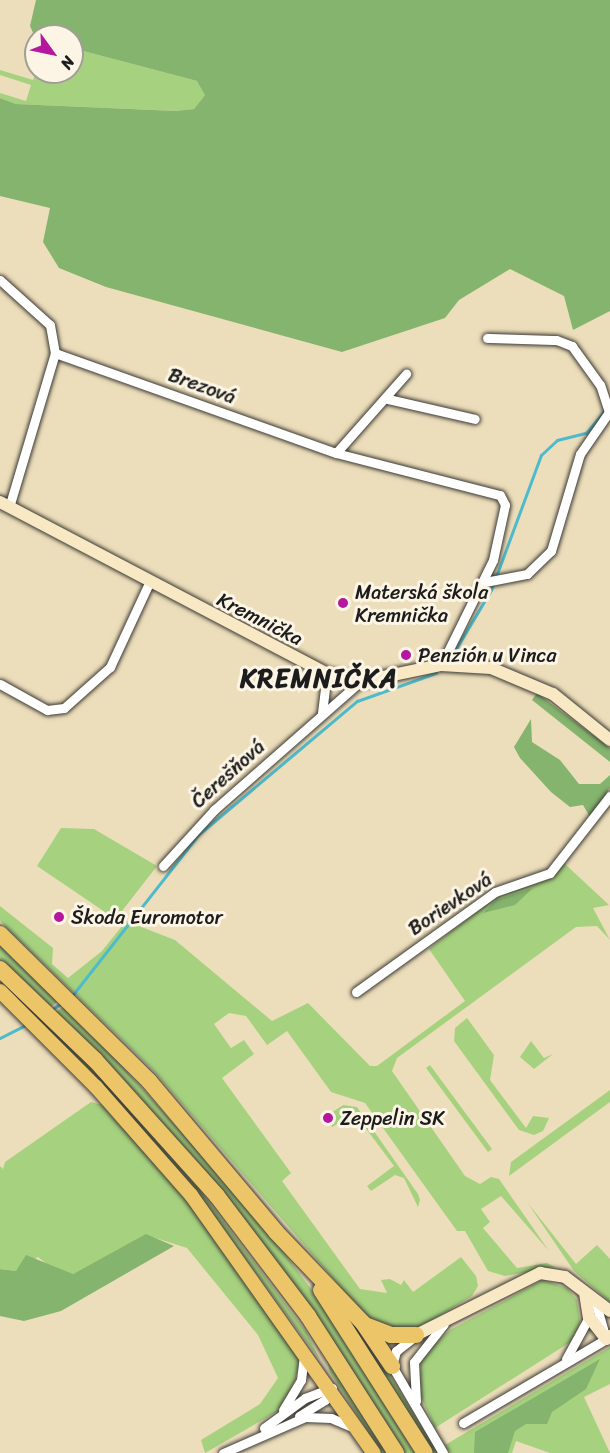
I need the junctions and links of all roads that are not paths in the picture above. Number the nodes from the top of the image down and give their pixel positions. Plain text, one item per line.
1 (0, 280) edge
2 (488, 338) dead end
3 (55, 353) junction
4 (406, 374) dead end
5 (388, 399) junction
6 (608, 402) edge
7 (475, 419) dead end
8 (336, 453) junction
9 (5, 505) edge
10 (486, 582) junction
11 (149, 584) junction
12 (441, 665) junction
13 (327, 674) junction
14 (361, 681) junction
15 (0, 684) edge
16 (322, 713) junction
17 (610, 740) edge
18 (610, 796) edge
19 (163, 866) dead end
20 (0, 934) edge
21 (0, 969) edge
22 (0, 991) edge
23 (356, 992) dead end
24 (296, 1252) junction
25 (585, 1293) junction
26 (596, 1303) junction
27 (610, 1311) edge
28 (589, 1317) junction
29 (363, 1323) junction
30 (444, 1324) junction
31 (416, 1335) junction
32 (608, 1338) edge
33 (299, 1341) junction
34 (563, 1364) junction
35 (392, 1366) junction
36 (332, 1388) junction
37 (419, 1412) junction
38 (281, 1420) junction
39 (463, 1423) dead end
40 (361, 1432) junction
41 (223, 1453) edge
42 (374, 1453) edge
43 (396, 1453) edge
44 (425, 1453) edge
45 (443, 1453) edge

1 - 3 street
2 - 6 street
3 - 8 street, Brezová
3 - 9 street
4 - 5 street
5 - 7 street
5 - 8 street
6 - 10 street
8 - 10 street, Brezová
9 - 11 street, Kremnička
10 - 12 street
11 - 13 street, Kremnička
11 - 15 street
12 - 14 street, Kremnička
12 - 17 street, Kremnička
13 - 14 street, Kremnička
13 - 16 street
14 - 16 street, Čerešňová
16 - 19 street, Čerešňová
18 - 23 street, Borievková
20 - 24 highway
21 - 43 highway
22 - 33 main road
24 - 29 highway
24 - 44 highway
25 - 26 street
25 - 28 street
25 - 30 street
26 - 27 street
26 - 32 street
28 - 32 street
28 - 34 street
29 - 31 highway
29 - 35 highway
30 - 31 street
30 - 37 street
31 - 35 street
32 - 34 street
33 - 36 main road
33 - 38 street
34 - 39 street
35 - 37 street
36 - 38 street
36 - 40 main road
37 - 45 street
38 - 40 street
38 - 41 street
40 - 42 main road

